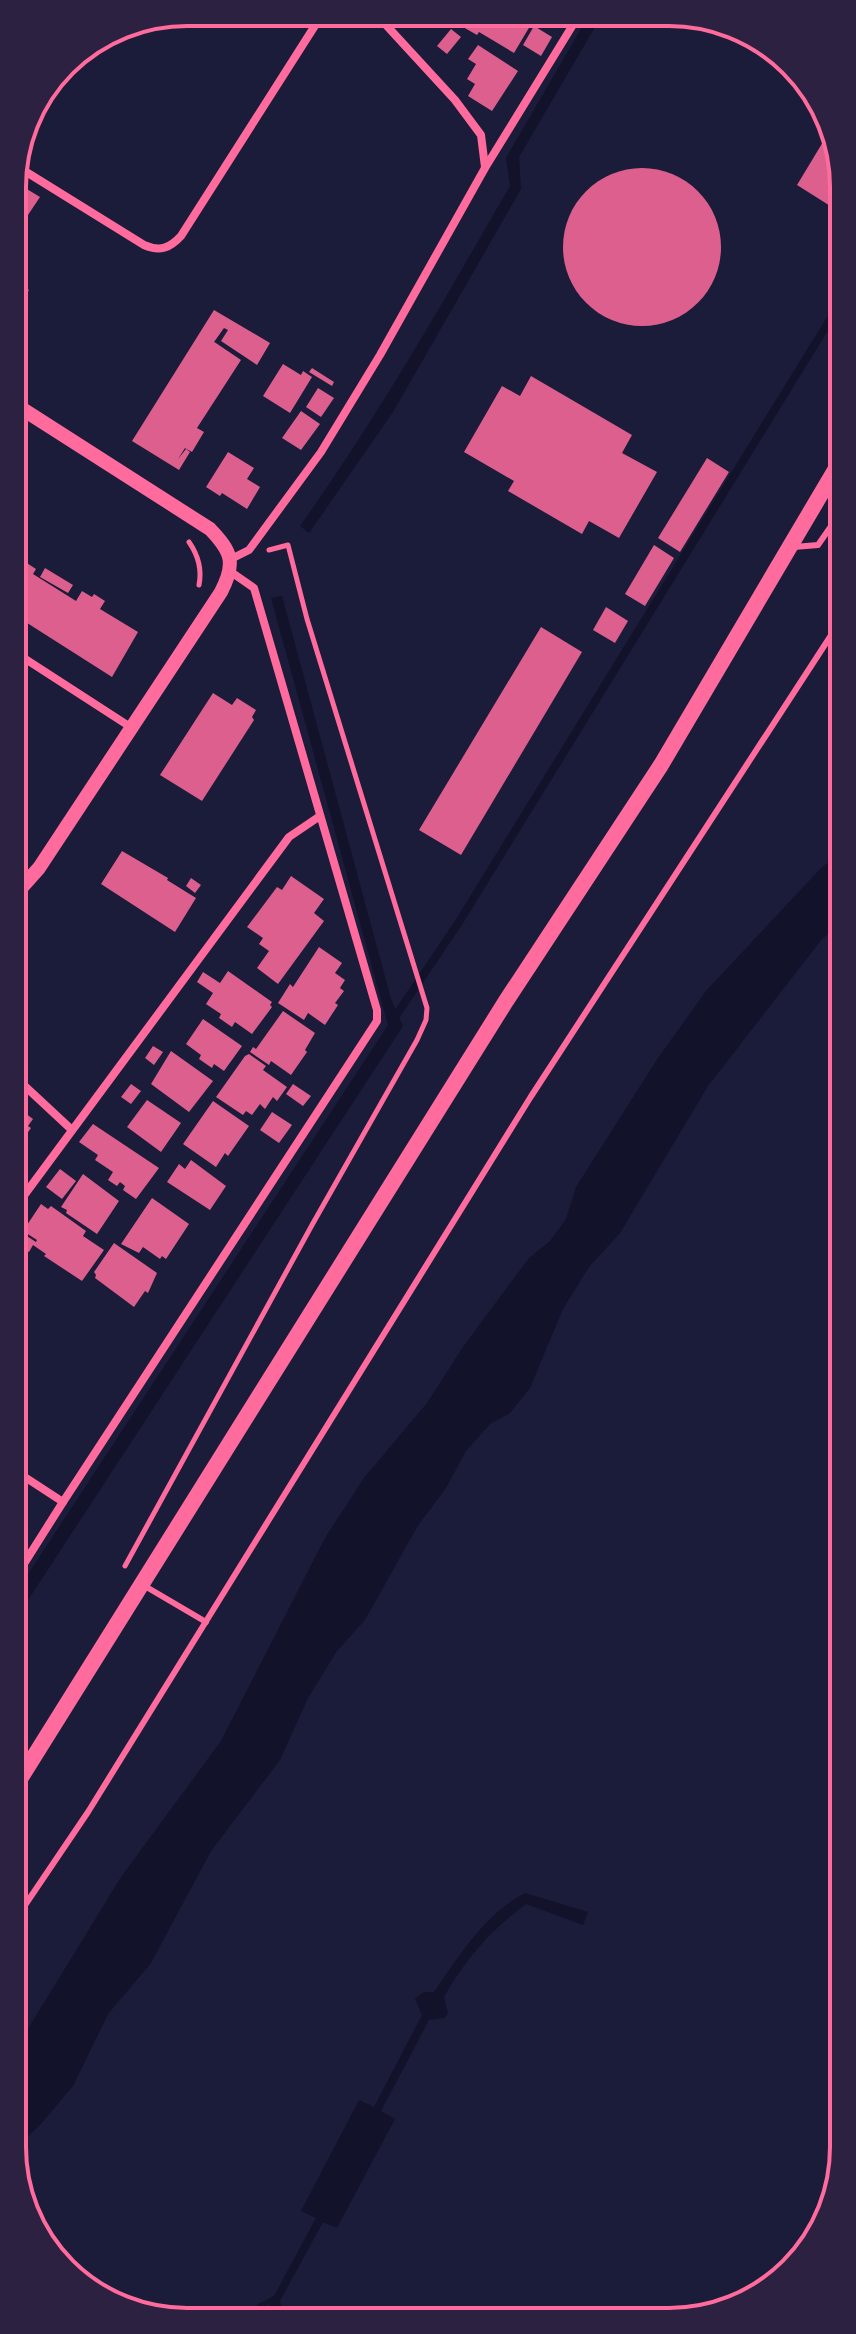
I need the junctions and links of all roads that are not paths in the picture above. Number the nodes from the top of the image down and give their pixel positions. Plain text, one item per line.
1 (315, 26) edge
2 (387, 26) edge
3 (572, 26) edge
4 (485, 168) junction
5 (27, 172) edge
6 (26, 411) edge
7 (830, 479) edge
8 (830, 528) edge
9 (789, 548) junction
10 (231, 566) junction
11 (830, 637) edge
12 (26, 659) edge
13 (132, 728) junction
14 (320, 816) junction
15 (26, 883) edge
16 (26, 1087) edge
17 (72, 1130) junction
18 (26, 1193) edge
19 (26, 1478) edge
20 (63, 1502) junction
21 (26, 1561) edge
22 (143, 1585) junction
23 (206, 1622) junction
24 (26, 1770) edge
25 (26, 1904) edge

1 - 5 street
2 - 4 street
3 - 4 street
4 - 10 street
6 - 10 street
7 - 9 main road
8 - 9 lane
9 - 22 main road
10 - 13 street
10 - 14 street
11 - 23 lane
12 - 13 street
13 - 15 street
14 - 17 street
14 - 20 street
16 - 17 street
17 - 18 street
19 - 20 street
20 - 21 street
22 - 23 lane
22 - 24 main road
23 - 25 lane

